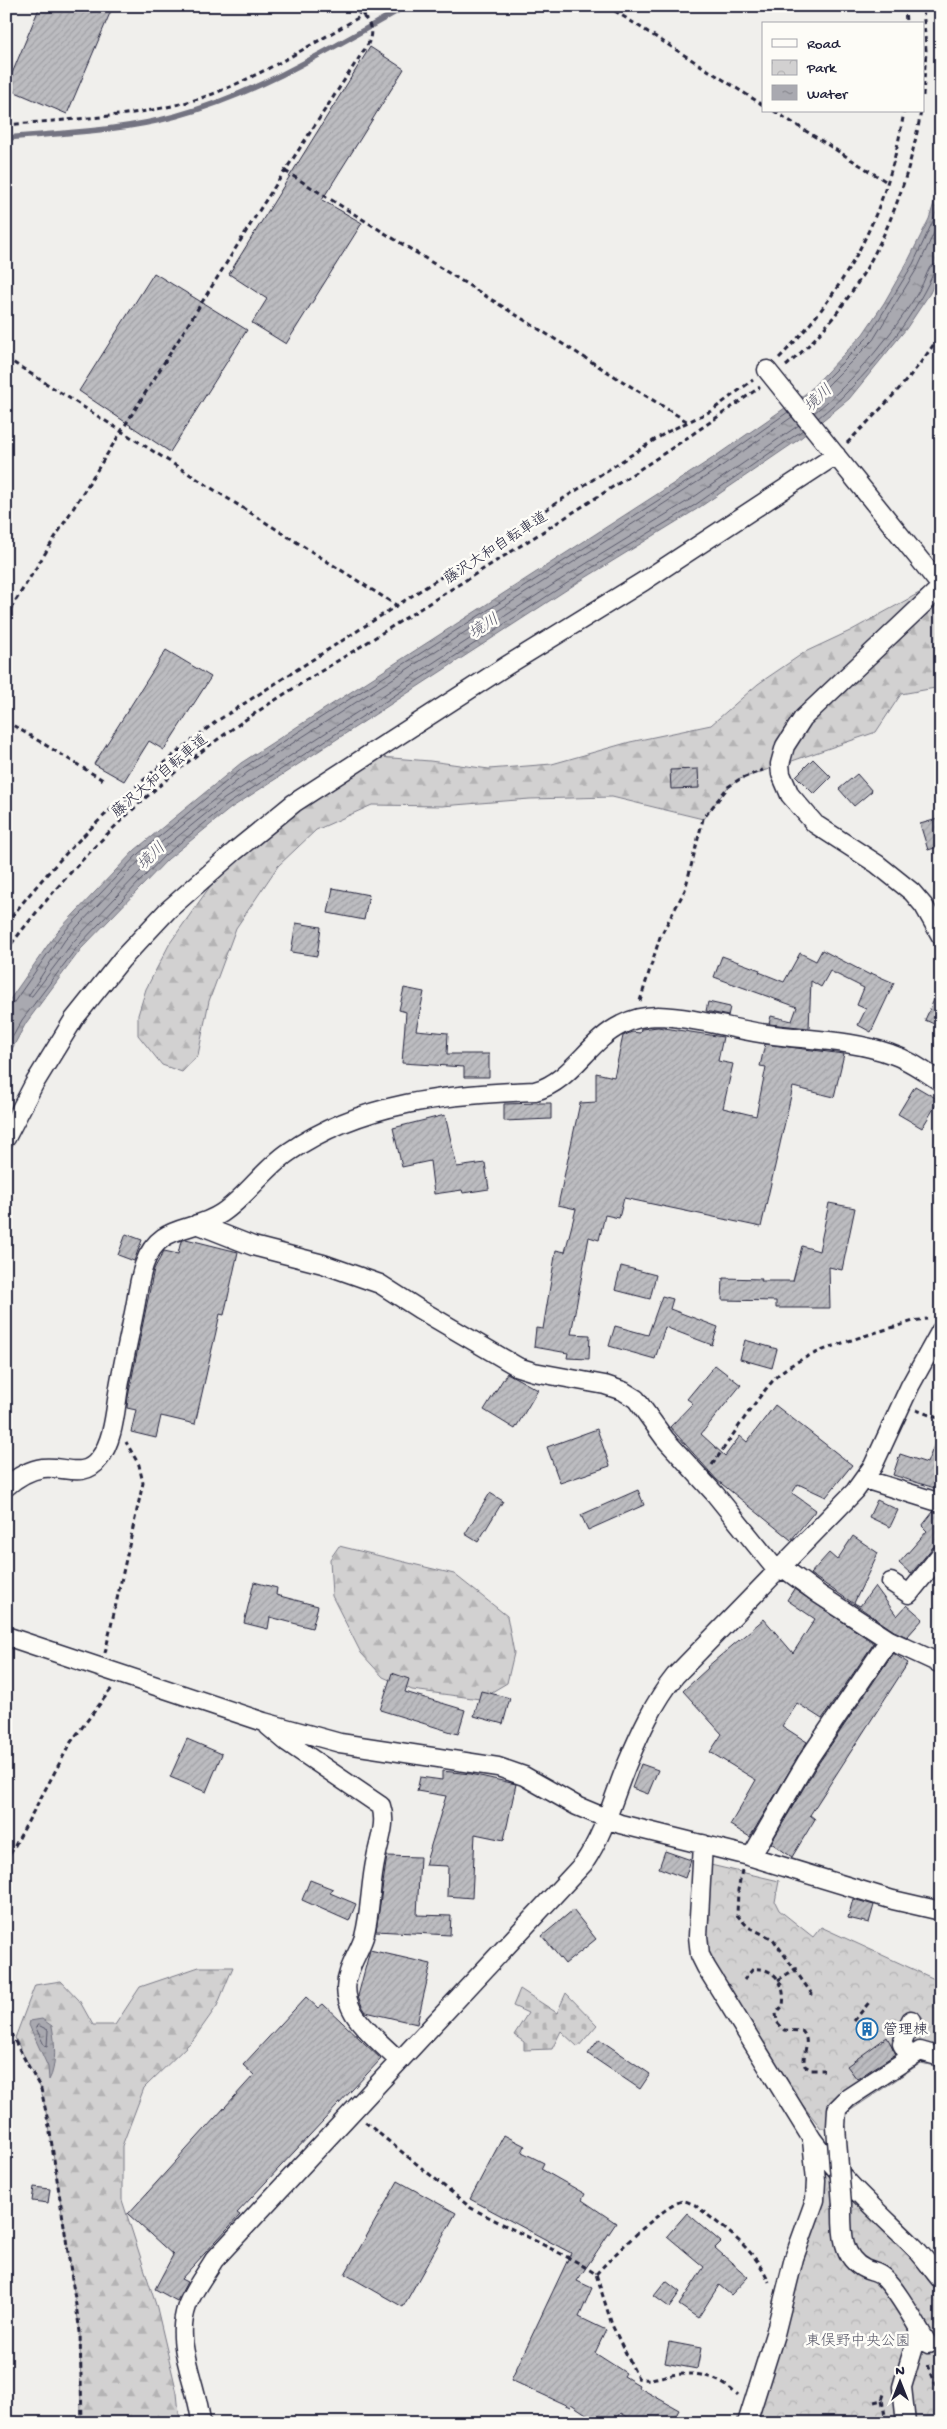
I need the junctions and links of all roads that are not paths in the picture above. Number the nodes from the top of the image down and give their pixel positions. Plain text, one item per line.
1 (772, 376) road end
2 (834, 453) junction
3 (941, 587) edge
4 (941, 936) edge
5 (941, 1082) edge
6 (6, 1138) edge
7 (197, 1224) junction
8 (936, 1324) edge
9 (864, 1479) junction
10 (6, 1487) edge
11 (941, 1503) edge
12 (941, 1554) edge
13 (780, 1569) junction
14 (891, 1582) dead end
15 (6, 1636) edge
16 (888, 1640) junction
17 (941, 1664) edge
18 (264, 1722) junction
19 (608, 1819) junction
20 (703, 1844) junction
21 (748, 1856) junction
22 (941, 1911) edge
23 (912, 2020) dead end
24 (941, 2057) edge
25 (910, 2058) junction
26 (399, 2061) junction
27 (812, 2139) junction
28 (941, 2280) edge
29 (748, 2416) edge
30 (201, 2423) edge
31 (906, 2423) edge

1 - 2 street
2 - 3 street
2 - 6 street
3 - 4 street
5 - 7 street
7 - 10 street
7 - 13 street
8 - 9 street
9 - 11 street
9 - 13 street
12 - 14 street
13 - 16 street
13 - 19 street
15 - 18 street
16 - 17 street
16 - 21 street
18 - 19 street
18 - 26 street
19 - 20 street
19 - 26 street
20 - 21 street
20 - 27 street
21 - 22 street
23 - 25 street
24 - 25 street
25 - 31 street, bridge
26 - 30 street
27 - 28 street
27 - 29 street

